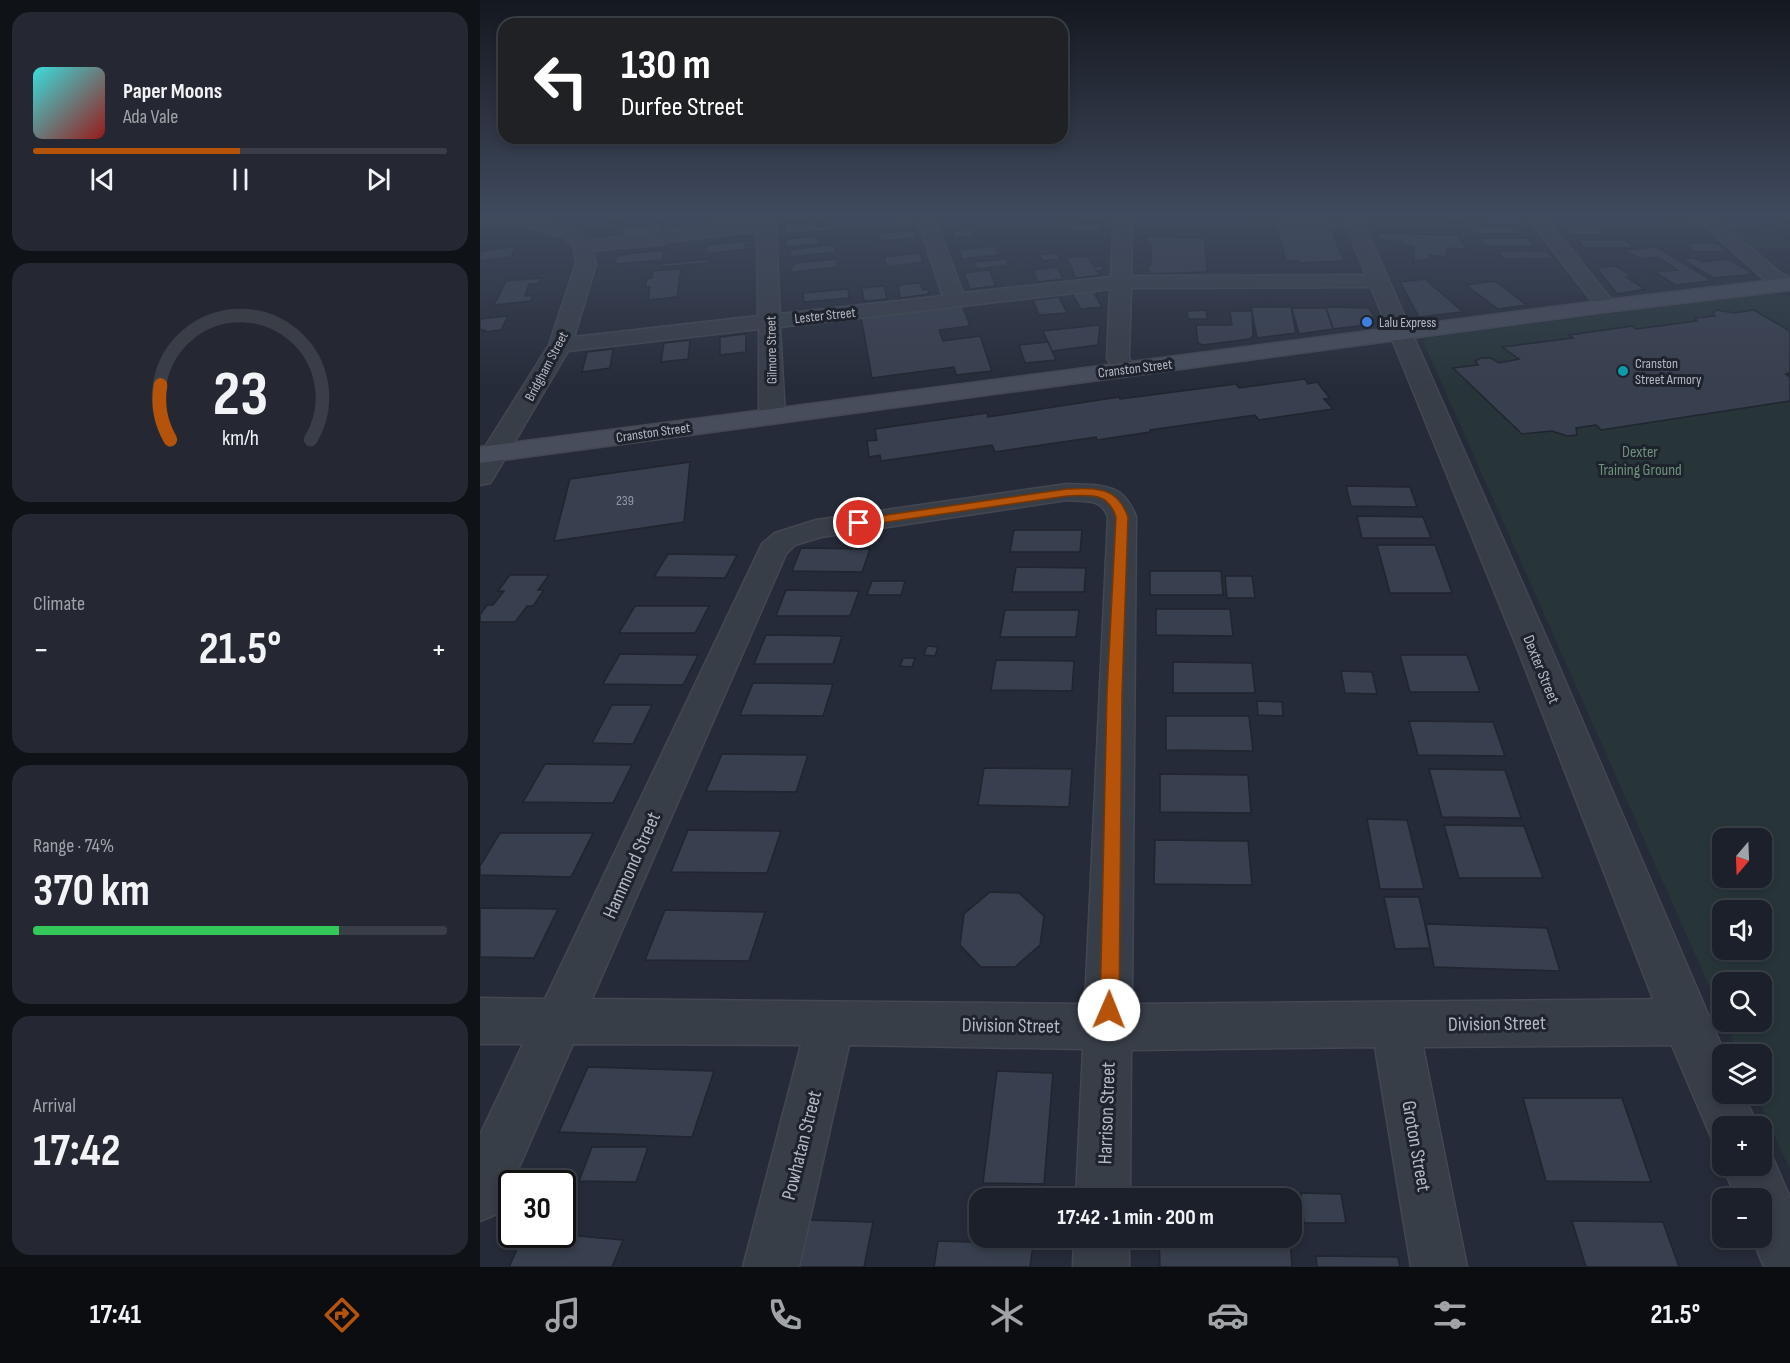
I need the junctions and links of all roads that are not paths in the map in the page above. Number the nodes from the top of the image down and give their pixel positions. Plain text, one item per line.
1 (583, 272) edge
2 (769, 272) edge
3 (945, 272) edge
4 (1120, 272) edge
5 (1373, 272) edge
6 (1579, 272) edge
7 (1768, 272) edge
8 (1377, 281) junction
9 (1120, 282) junction
10 (1788, 284) edge
11 (955, 300) junction
12 (1606, 306) junction
13 (771, 321) junction
14 (1400, 334) junction
15 (560, 345) junction
16 (1124, 370) junction
17 (772, 416) junction
18 (488, 454) edge
19 (480, 477) edge
20 (785, 539) joint
21 (480, 1021) edge
22 (560, 1022) junction
23 (831, 1022) junction
24 (1686, 1022) junction
25 (1395, 1024) junction
26 (1109, 1027) junction
27 (1728, 1116) edge
28 (1753, 1176) edge
29 (1103, 1188) edge
30 (480, 1194) edge
31 (1102, 1248) edge
32 (1790, 1263) edge
33 (771, 1267) edge
34 (1101, 1267) edge
35 (1439, 1267) edge

1 - 15 street, Bridgham Street
2 - 13 street, Gilmore Street
3 - 11 street
4 - 9 street
5 - 8 street, Dexter Street
6 - 12 street
7 - 10 street
8 - 9 street, Lester Street
8 - 14 street, Dexter Street
9 - 11 street, Lester Street
9 - 16 street
10 - 12 main road, Cranston Street
11 - 13 street, Lester Street
12 - 14 main road, Cranston Street
13 - 15 street, Lester Street
13 - 17 street, Gilmore Street
14 - 16 main road, Cranston Street
14 - 24 street, Dexter Street
15 - 18 street, Bridgham Street
16 - 17 main road, Cranston Street
17 - 18 main road, Cranston Street
18 - 19 street, Bridgham Street
20 - 22 street, Hammond Street
20 - 26 street, Harrison Street
21 - 22 street, Division Street
22 - 23 street, Division Street
22 - 30 street, Hammond Street
23 - 26 street, Division Street
23 - 33 street, Powhatan Street
24 - 25 street, Division Street
24 - 27 street, Dexter Street
25 - 26 street, Division Street
25 - 35 street, Groton Street
26 - 29 street, Harrison Street
28 - 32 street
31 - 34 street

